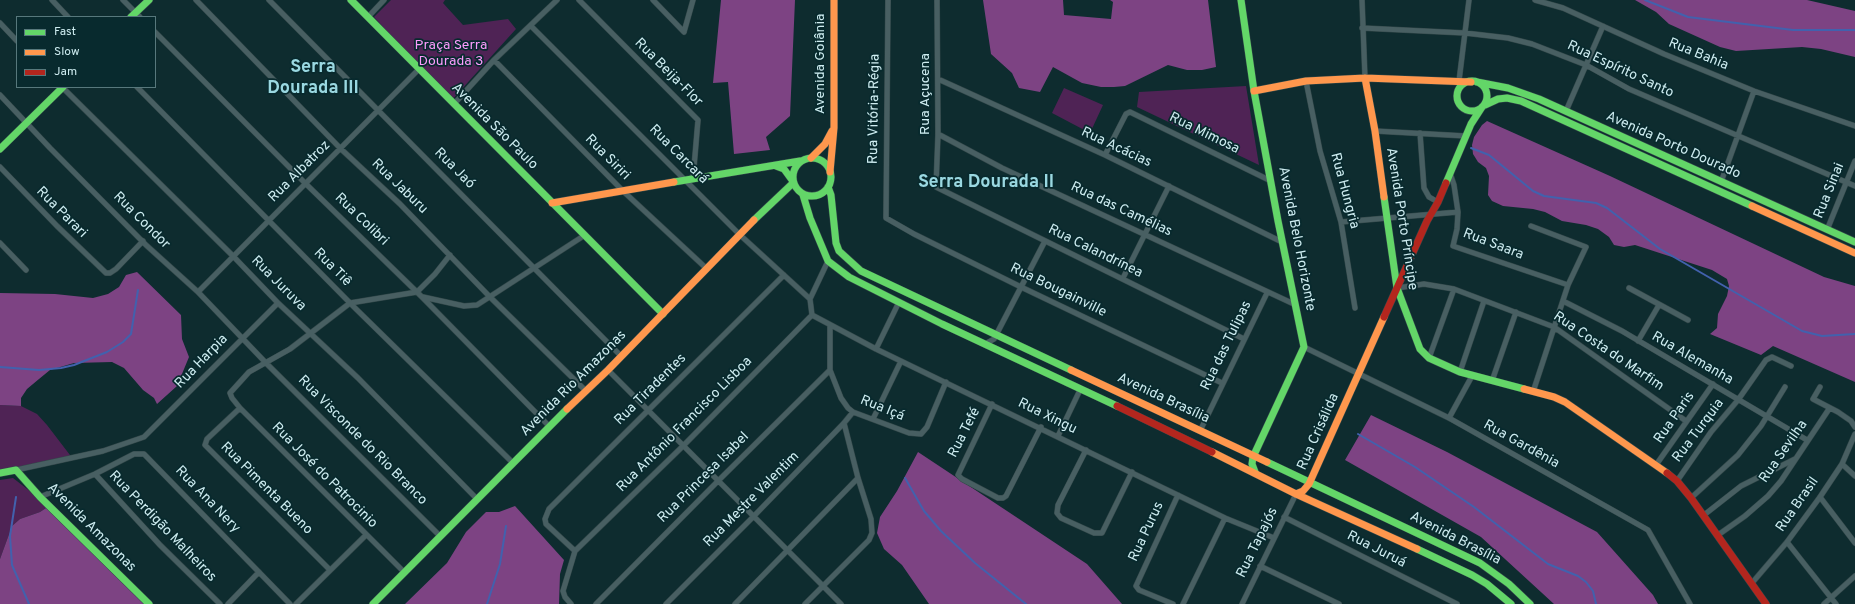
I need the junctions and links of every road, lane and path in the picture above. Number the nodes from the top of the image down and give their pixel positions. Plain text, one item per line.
1 (52, 0) edge
2 (123, 0) edge
3 (149, 0) edge
4 (196, 0) edge
5 (268, 0) edge
6 (351, 0) edge
7 (384, 0) edge
8 (557, 0) edge
9 (579, 0) edge
10 (653, 0) edge
11 (693, 0) edge
12 (834, 0) edge
13 (888, 0) edge
14 (938, 0) edge
15 (1241, 0) edge
16 (1362, 0) edge
17 (1469, 0) edge
18 (1535, 0) edge
19 (67, 16) edge
20 (136, 16) edge
21 (368, 17) junction
22 (0, 23) edge
23 (531, 26) junction
24 (1603, 26) junction
25 (1362, 28) junction
26 (156, 33) edge
27 (1465, 33) junction
28 (16, 40) edge
29 (494, 60) junction
30 (1586, 65) junction
31 (419, 69) junction
32 (1365, 78) junction
33 (938, 79) junction
34 (1306, 81) junction
35 (1459, 81) junction
36 (1474, 82) junction
37 (62, 88) edge
38 (64, 88) edge
39 (138, 88) edge
40 (1254, 91) junction
41 (1754, 91) junction
42 (0, 95) edge
43 (454, 104) junction
44 (1484, 106) junction
45 (379, 111) junction
46 (1566, 111) junction
47 (27, 123) junction
48 (1855, 126) edge
49 (834, 128) junction
50 (1374, 131) junction
51 (1420, 133) junction
52 (938, 134) junction
53 (1466, 136) junction
54 (1738, 136) junction
55 (0, 149) edge
56 (341, 149) junction
57 (1105, 155) junction
58 (812, 158) junction
59 (800, 161) junction
60 (1855, 161) edge
61 (776, 166) junction
62 (0, 167) edge
63 (830, 172) junction
64 (1450, 173) junction
65 (689, 180) junction
66 (793, 181) junction
67 (1271, 181) junction
68 (1721, 182) junction
69 (1846, 182) junction
70 (305, 183) junction
71 (1169, 186) junction
72 (1855, 186) edge
73 (828, 187) junction
74 (936, 187) joint
75 (623, 191) junction
76 (803, 195) junction
77 (1438, 202) junction
78 (552, 203) junction
79 (1458, 212) junction
80 (1431, 215) junction
81 (886, 218) joint
82 (1388, 218) junction
83 (268, 220) junction
84 (1341, 222) junction
85 (1531, 226) dead end
86 (1827, 230) junction
87 (740, 234) junction
88 (1144, 234) junction
89 (585, 236) junction
90 (144, 242) junction
91 (1045, 242) junction
92 (1282, 242) junction
93 (1855, 242) edge
94 (0, 243) edge
95 (1855, 253) edge
96 (450, 255) junction
97 (233, 256) junction
98 (828, 261) junction
99 (534, 268) junction
100 (707, 269) junction
101 (26, 270) dead end
102 (784, 275) junction
103 (1123, 278) junction
104 (1568, 285) junction
105 (1021, 287) junction
106 (1397, 288) junction
107 (1629, 288) dead end
108 (1454, 289) junction
109 (198, 292) junction
110 (417, 292) junction
111 (1267, 293) junction
112 (422, 296) junction
113 (490, 297) junction
114 (810, 300) junction
115 (1484, 301) junction
116 (1563, 301) junction
117 (899, 302) junction
118 (278, 303) junction
119 (350, 303) junction
120 (1296, 305) junction
121 (1659, 305) junction
122 (1355, 308) dead end
123 (1516, 312) junction
124 (663, 314) junction
125 (812, 315) junction
126 (1688, 320) dead end
127 (830, 326) junction
128 (1554, 327) junction
129 (312, 334) junction
130 (996, 335) junction
131 (242, 338) junction
132 (1244, 339) junction
133 (1638, 341) junction
134 (985, 344) junction
135 (1304, 348) junction
136 (876, 349) junction
137 (622, 356) junction
138 (1429, 358) junction
139 (901, 361) junction
140 (267, 364) junction
141 (1060, 364) junction
142 (1791, 366) dead end
143 (608, 370) junction
144 (830, 370) junction
145 (1042, 371) junction
146 (1460, 372) junction
147 (1358, 374) junction
148 (1472, 376) junction
149 (1492, 381) junction
150 (946, 382) junction
151 (1222, 383) junction
152 (1713, 384) junction
153 (1785, 387) dead end
154 (1820, 387) dead end
155 (1080, 390) junction
156 (586, 391) junction
157 (1533, 392) junction
158 (1738, 400) junction
159 (992, 404) junction
160 (1142, 404) junction
161 (240, 408) junction
162 (1829, 408) junction
163 (1123, 409) junction
164 (1156, 410) junction
165 (648, 411) junction
166 (853, 412) junction
167 (1141, 417) junction
168 (1768, 417) junction
169 (1449, 418) junction
170 (873, 419) junction
171 (1686, 421) junction
172 (844, 423) junction
173 (549, 426) junction
174 (1041, 427) junction
175 (1855, 427) edge
176 (1200, 431) junction
177 (1855, 435) edge
178 (1058, 436) junction
179 (1807, 440) junction
180 (683, 446) junction
181 (1086, 450) junction
182 (1253, 457) junction
183 (1796, 458) junction
184 (513, 463) junction
185 (1842, 464) junction
186 (1656, 465) junction
187 (16, 470) junction
188 (0, 472) edge
189 (1132, 472) junction
190 (1255, 472) junction
191 (95, 474) junction
192 (1855, 476) edge
193 (858, 478) junction
194 (718, 481) junction
195 (1677, 481) junction
196 (1309, 484) junction
197 (1296, 494) junction
198 (1178, 495) junction
199 (40, 497) junction
200 (1820, 497) junction
201 (1691, 498) junction
202 (477, 499) junction
203 (1704, 515) junction
204 (753, 517) junction
205 (1284, 517) junction
206 (1225, 518) junction
207 (366, 535) junction
208 (1718, 535) junction
209 (440, 536) junction
210 (1274, 538) junction
211 (1787, 542) junction
212 (1855, 543) edge
213 (574, 551) junction
214 (788, 551) junction
215 (1260, 566) junction
216 (330, 570) junction
217 (259, 572) junction
218 (404, 572) junction
219 (1855, 576) edge
220 (1752, 583) junction
221 (823, 586) junction
222 (1831, 598) junction
223 (149, 604) edge
224 (220, 604) edge
225 (228, 604) edge
226 (290, 604) edge
227 (296, 604) edge
228 (373, 604) edge
229 (572, 604) edge
230 (596, 604) edge
231 (666, 604) edge
232 (734, 604) edge
233 (805, 604) edge
234 (841, 604) edge
235 (1173, 604) edge
236 (1183, 604) edge
237 (1242, 604) edge
238 (1339, 604) edge
239 (1457, 604) edge
240 (1511, 604) edge
241 (1530, 604) edge
242 (1690, 604) edge
243 (1766, 604) edge
244 (1824, 604) edge
245 (1836, 604) edge

1 - 19 street
2 - 20 street
3 - 20 street
4 - 56 street, Rua Jaburu
5 - 45 street, Rua Jaó
6 - 21 street, Avenida São Paulo
7 - 21 street
8 - 23 street
9 - 65 street, Rua Beija-Flor
10 - 11 street
12 - 49 street, Avenida Goiânia
13 - 81 street, Rua Vitória-Régia
14 - 33 street, Rua Açucena
15 - 40 street, Avenida Belo Horizonte
16 - 25 street
17 - 27 street
18 - 24 street, Rua Bahia
21 - 31 street, Avenida São Paulo
22 - 28 street
23 - 29 street
23 - 65 street, Rua Carcará
24 - 30 street
24 - 41 street, Rua Bahia
25 - 27 street, Rua Espírito Santo
25 - 32 street
26 - 70 street, Rua Colibri
27 - 30 street, Rua Espírito Santo
27 - 35 street
29 - 43 street
29 - 75 street, Rua Siriri
30 - 46 street
30 - 54 street, Rua Espírito Santo
31 - 43 street, Avenida São Paulo
31 - 45 street, Rua Albatroz
32 - 34 street, Avenida Porto Dourado
32 - 35 street, Avenida Porto Dourado
32 - 50 street, Avenida Porto Príncipe
33 - 52 street, Rua Açucena
33 - 57 street, Rua Acácias
34 - 40 street, Avenida Porto Dourado
34 - 84 street, Rua Hungria
35 - 36 street, Avenida Porto Dourado
36 - 44 street
36 - 44 street
36 - 46 street, Avenida Porto Dourado
37 - 47 street
38 - 97 street, Rua Juruva
39 - 83 street, Rua Tiê
40 - 67 street, Avenida Belo Horizonte
41 - 48 street, Rua Bahia
41 - 54 street
42 - 47 street, Rua Condor
43 - 78 street, Avenida São Paulo
44 - 53 street, Rua Crisálida
44 - 95 street, Avenida Porto Dourado
45 - 56 street, Rua Albatroz
45 - 99 street, Rua Jaó
46 - 68 street, Avenida Porto Dourado
47 - 55 street
47 - 90 street, Rua Condor
49 - 58 street, Avenida Goiânia
49 - 63 street, Avenida Goiânia
50 - 51 street
50 - 82 street, Avenida Porto Príncipe
51 - 53 street
51 - 77 street
52 - 74 street, Rua Açucena
52 - 88 street, Rua das Camélias
53 - 64 street, Rua Crisálida
54 - 68 street
54 - 69 street, Rua Espírito Santo
56 - 70 street, Rua Albatroz
56 - 96 street, Rua Jaburu
57 - 67 street, Rua Mimosa
57 - 71 street, Rua Acácias
58 - 59 street
58 - 63 street
59 - 61 street
59 - 66 street
60 - 69 street, Rua Sinai
61 - 65 street
61 - 66 street
62 - 90 street, Rua Parari
63 - 73 street
64 - 77 street, Rua Crisálida
64 - 79 street, Rua Saara
65 - 75 street
65 - 87 street, Rua Carcará
66 - 76 street
66 - 87 street, Avenida Rio Amazonas
67 - 92 street, Avenida Belo Horizonte
68 - 86 street, Avenida Porto Dourado
69 - 72 street, Rua Espírito Santo
69 - 86 street, Rua Sinai
70 - 83 street, Rua Albatroz
70 - 110 street, Rua Colibri
71 - 88 street
71 - 92 street, Rua Acácias
73 - 76 street
73 - 130 street, Avenida Brasília
74 - 91 street, Rua Calandrínea
75 - 78 street
75 - 100 street, Rua Siriri
76 - 98 street, Avenida Brasília
77 - 80 street, Rua Crisálida
78 - 89 street, Avenida São Paulo
79 - 80 street
79 - 104 street, Rua Saara
80 - 82 street
80 - 106 street, Rua Crisálida
81 - 105 street, Rua Bougainville
82 - 84 street
82 - 106 street, Avenida Porto Príncipe
83 - 97 street, Rua Albatroz
83 - 119 street, Rua Tiê
84 - 122 street, Rua Hungria
85 - 104 street
86 - 93 street, Avenida Porto Dourado
87 - 100 street, Avenida Rio Amazonas
87 - 102 street, Rua Carcará
88 - 103 street
88 - 111 street, Rua das Camélias
89 - 99 street
89 - 124 street, Avenida São Paulo
90 - 109 street, Rua Condor
91 - 103 street, Rua Calandrínea
91 - 105 street
92 - 120 street, Avenida Belo Horizonte
94 - 101 street
96 - 110 street
96 - 113 street, Rua Jaburu
97 - 109 street, Rua Albatroz
97 - 118 street, Rua Juruva
98 - 114 street
98 - 117 street, Avenida Brasília
99 - 113 street
99 - 137 street, Rua Jaó
100 - 124 street, Avenida Rio Amazonas
102 - 114 street, Rua Carcará
102 - 165 street, Rua Tiradentes
103 - 132 street, Rua Calandrínea
104 - 116 street
105 - 130 street
105 - 151 street, Rua Bougainville
106 - 108 street, Rua Costa do Marfim
106 - 138 street, Avenida Porto Príncipe
106 - 147 street, Rua Crisálida
107 - 121 street
108 - 115 street, Rua Costa do Marfim
108 - 138 street
109 - 131 street, Rua Condor
110 - 112 street, Rua Colibri
110 - 119 street
111 - 120 street, Rua das Camélias
111 - 132 street, Rua das Tulipas
112 - 113 street
112 - 173 street, Rua Colibri
113 - 156 street, Rua Jaburu
114 - 125 street
115 - 123 street, Rua Costa do Marfim
115 - 146 street
116 - 128 street
116 - 133 street, Rua Alemanha
117 - 134 street, Avenida Brasília
117 - 136 street
118 - 129 street, Rua Juruva
118 - 131 street, Rua Harpia
119 - 129 street
119 - 184 street, Rua Tiê
120 - 135 street, Avenida Belo Horizonte
121 - 126 street
121 - 133 street
123 - 128 street, Rua Costa do Marfim
123 - 149 street
124 - 137 street, Avenida Rio Amazonas
125 - 127 street, Rua Xingu
125 - 180 street, Rua Antônio Francisco Lisboa
127 - 136 street, Rua Xingu
127 - 144 street, Rua Içá
128 - 157 street
128 - 171 street, Rua Costa do Marfim
129 - 140 street
129 - 202 street, Rua Juruva
130 - 134 street
130 - 141 street, Avenida Brasília
131 - 140 street, Rua Condor
131 - 187 street, Rua Harpia
132 - 151 street, Rua das Tulipas
133 - 152 street, Rua Alemanha
134 - 145 street, Avenida Brasília
135 - 147 street, Rua Gardênia
135 - 182 street
136 - 139 street, Rua Xingu
137 - 143 street, Avenida Rio Amazonas
138 - 146 street, Avenida Porto Príncipe
139 - 150 street, Rua Xingu
139 - 170 street
140 - 161 street, Rua José do Patrocinio
140 - 209 street, Rua Visconde do Rio Branco
141 - 145 street
141 - 160 street, Avenida Brasília
142 - 158 street, Rua Turquia
143 - 156 street, Avenida Rio Amazonas
143 - 165 street
144 - 166 street, Rua Içá
144 - 194 street, Rua Princesa Isabel
145 - 155 street, Avenida Brasília
146 - 148 street, Avenida Porto Príncipe
147 - 169 street, Rua Gardênia
147 - 196 street, Rua Crisálida
148 - 149 street, Avenida Porto Príncipe
148 - 169 street
149 - 157 street, Avenida Porto Príncipe
150 - 159 street, Rua Xingu
150 - 170 street, Rua Içá
151 - 176 street, Rua das Tulipas
152 - 158 street, Rua Alemanha
152 - 171 street, Rua Paris
153 - 168 street
154 - 162 street
155 - 163 street, Avenida Brasília
155 - 178 street
156 - 173 street, Avenida Rio Amazonas
157 - 186 street, Avenida Porto Príncipe
158 - 168 street, Rua Alemanha
158 - 195 street, Rua Turquia
159 - 174 street, Rua Xingu
159 - 174 street, Rua Tefé
160 - 163 street
160 - 164 street, Avenida Brasília
161 - 207 street, Rua José do Patrocinio
161 - 216 street, Rua Pimenta Bueno
162 - 175 street
162 - 179 street, Rua Sevilha
163 - 167 street, Avenida Brasília
164 - 167 street
164 - 176 street, Avenida Brasília
165 - 180 street
165 - 213 street, Rua Tiradentes
166 - 170 street, Rua Içá
166 - 172 street, Rua Mestre Valentim
167 - 190 street, Avenida Brasília
168 - 179 street, Rua Alemanha
168 - 201 street
169 - 242 street, Rua Gardênia
171 - 186 street, Rua Paris
172 - 193 street
172 - 204 street, Rua Mestre Valentim
173 - 184 street, Avenida Rio Amazonas
174 - 178 street, Rua Xingu
176 - 182 street, Avenida Brasília
177 - 185 street, Rua Brasil
178 - 181 street, Rua Xingu
179 - 183 street, Rua Sevilha
180 - 194 street
180 - 213 street, Rua Antônio Francisco Lisboa
181 - 189 street, Rua Xingu
181 - 189 street
182 - 190 street
182 - 196 street, Avenida Brasília
183 - 203 street
183 - 208 street, Rua Sevilha
184 - 202 street, Avenida Rio Amazonas
185 - 192 street
185 - 200 street, Rua Brasil
186 - 195 street, Avenida Porto Príncipe
187 - 188 street
187 - 199 street, Avenida Amazonas
189 - 198 street, Rua Xingu
190 - 197 street, Avenida Brasília
191 - 199 street, Rua Perdigão Malheiros
191 - 217 street, Rua Ana Nery
191 - 224 street, Rua Perdigão Malheiros
193 - 214 street
193 - 221 street
194 - 204 street
194 - 230 street, Rua Princesa Isabel
195 - 201 street, Avenida Porto Príncipe
196 - 197 street, Rua Crisálida
196 - 241 street, Avenida Brasília
197 - 205 street, Rua Tapajós
197 - 240 street, Avenida Brasília
198 - 206 street, Rua Xingu
198 - 235 street, Rua Purus
199 - 223 street, Avenida Amazonas
200 - 211 street, Rua Brasil
200 - 212 street
201 - 203 street, Avenida Porto Príncipe
202 - 209 street, Avenida Rio Amazonas
203 - 208 street, Avenida Porto Príncipe
204 - 214 street
204 - 231 street, Rua Mestre Valentim
205 - 210 street, Rua Tapajós
205 - 239 street, Rua Juruá
206 - 210 street, Rua Xingu
206 - 236 street
207 - 216 street
207 - 218 street, Rua José do Patrocinio
208 - 220 street, Avenida Porto Príncipe
209 - 218 street, Avenida Rio Amazonas
210 - 215 street, Rua Tapajós
211 - 220 street, Rua Brasil
211 - 222 street
213 - 229 street
214 - 221 street
214 - 232 street
215 - 237 street, Rua Tapajós
215 - 238 street
216 - 227 street
217 - 225 street
217 - 226 street, Rua Ana Nery
218 - 228 street, Avenida Rio Amazonas
219 - 222 street
220 - 243 street, Avenida Porto Príncipe
221 - 233 street
221 - 234 street
222 - 244 street
222 - 245 street

